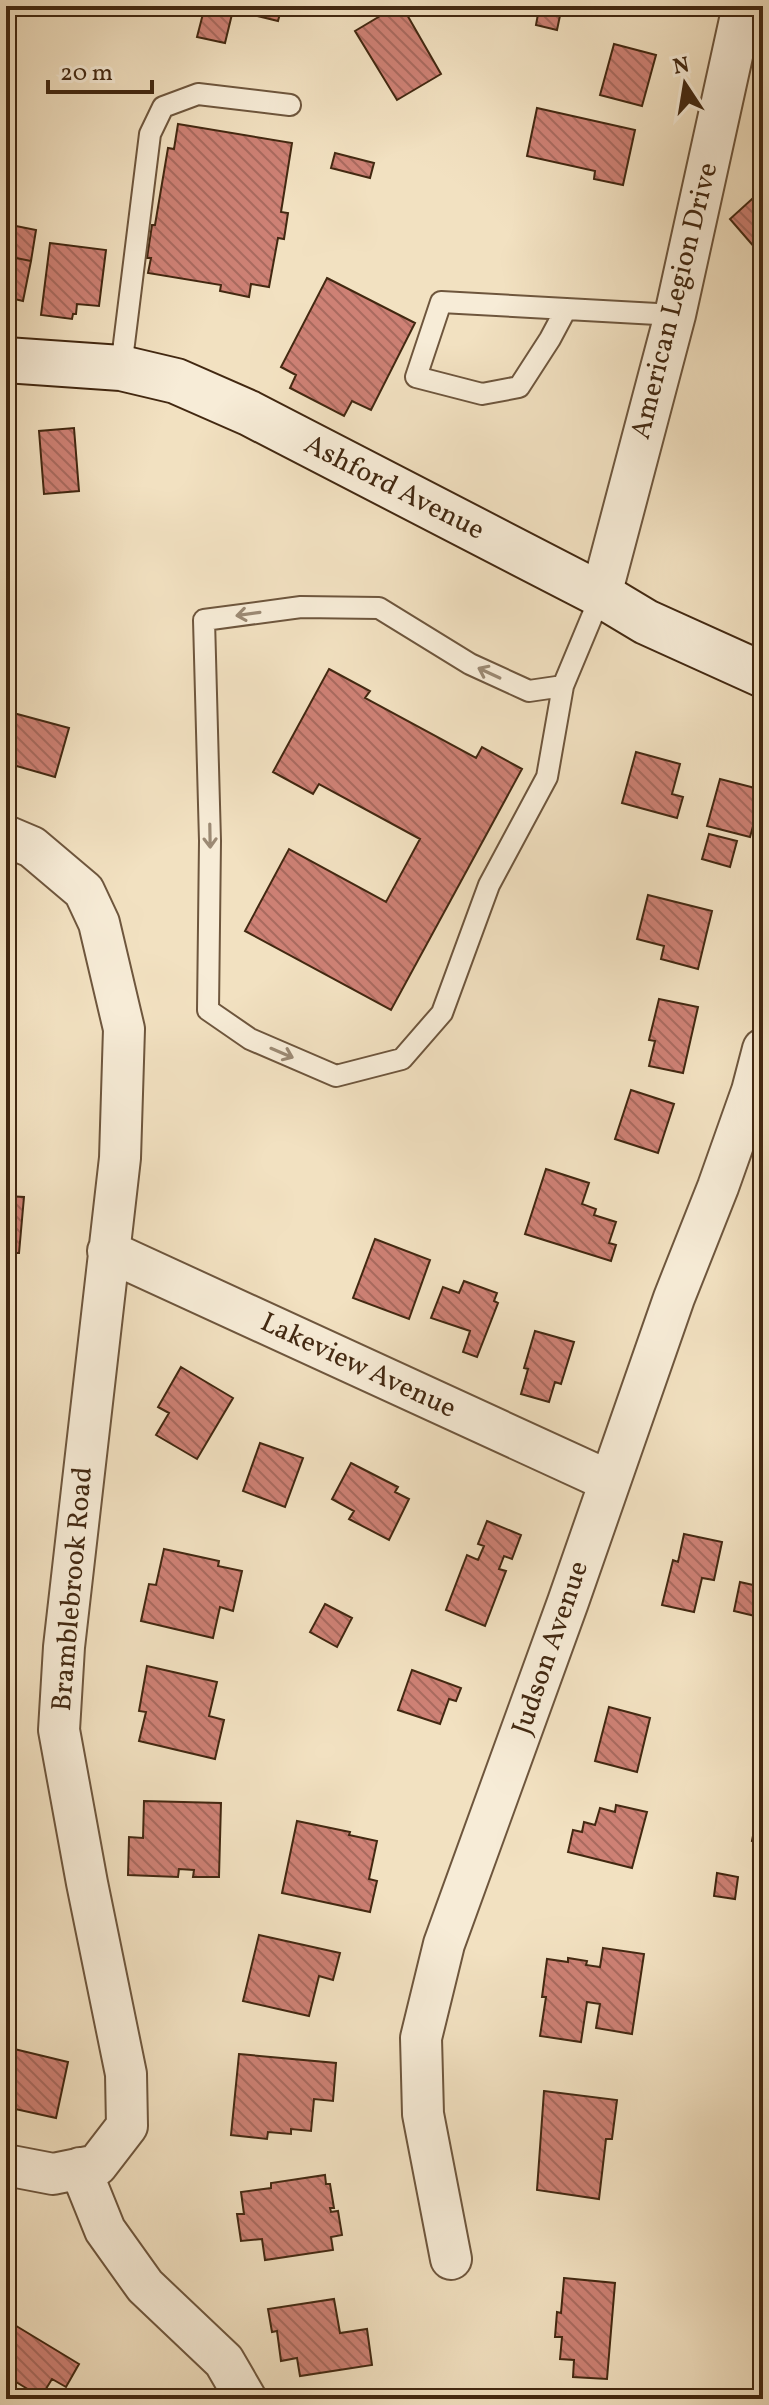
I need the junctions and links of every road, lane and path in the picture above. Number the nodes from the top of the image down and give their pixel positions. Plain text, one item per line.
1 (743, 6) edge
2 (290, 105) dead end
3 (566, 309) junction
4 (675, 315) junction
5 (6, 360) edge
6 (121, 368) junction
7 (601, 595) junction
8 (763, 675) edge
9 (563, 686) junction
10 (6, 836) edge
11 (763, 1049) edge
12 (758, 1092) edge
13 (108, 1251) junction
14 (609, 1481) junction
15 (6, 2165) edge
16 (80, 2168) junction
17 (451, 2259) dead end
18 (246, 2399) edge

1 - 4 street, American Legion Drive
2 - 6 lane
3 - 3 lane
3 - 4 lane
4 - 7 street, American Legion Drive
5 - 6 main road, Ashford Avenue
6 - 7 main road, Ashford Avenue
7 - 8 main road, Ashford Avenue
7 - 9 lane
9 -> 9 lane
10 - 13 street, Bramblebrook Road
11 - 12 street, Judson Avenue
12 - 14 street, Judson Avenue
13 - 14 street, Lakeview Avenue
13 - 16 street, Bramblebrook Road
14 - 17 street, Judson Avenue
15 - 16 street
16 - 18 street

